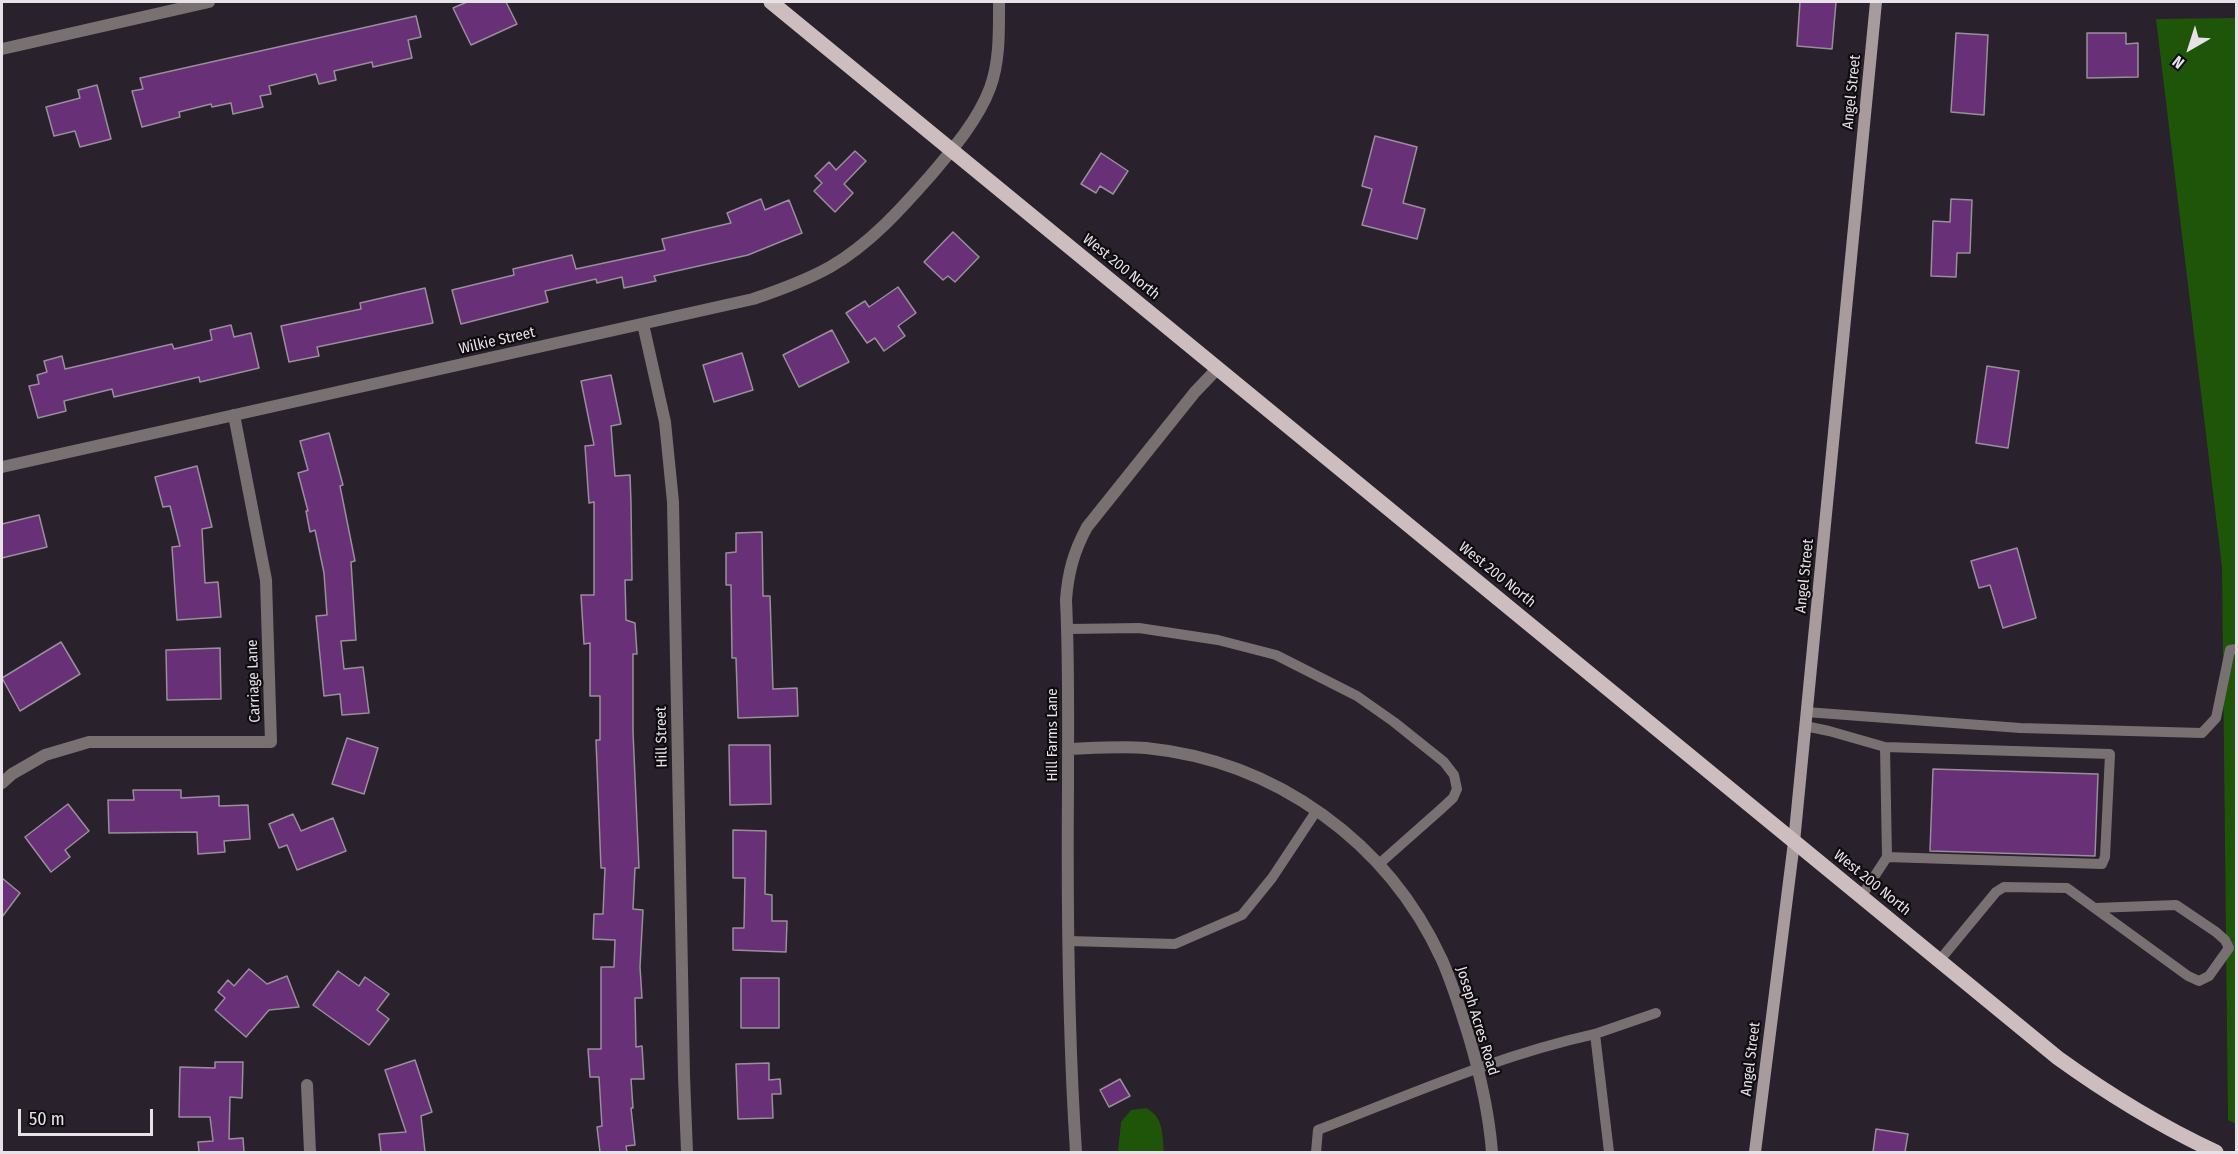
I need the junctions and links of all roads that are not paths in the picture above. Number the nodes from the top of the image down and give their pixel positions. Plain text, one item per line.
1 (209, 2) edge
2 (771, 2) edge
3 (999, 2) edge
4 (1876, 2) edge
5 (2, 49) edge
6 (952, 150) junction
7 (643, 324) junction
8 (1217, 369) junction
9 (234, 415) junction
10 (2, 467) edge
11 (1068, 629) junction
12 (2236, 649) edge
13 (1806, 712) junction
14 (1805, 726) junction
15 (1885, 747) junction
16 (1069, 749) junction
17 (2, 783) edge
18 (1317, 810) junction
19 (1794, 842) junction
20 (1887, 857) junction
21 (1379, 864) junction
22 (1861, 897) junction
23 (2095, 908) junction
24 (1069, 941) junction
25 (1939, 961) junction
26 (1656, 1014) dead end
27 (1595, 1034) junction
28 (1478, 1068) junction
29 (307, 1085) dead end
30 (310, 1152) edge
31 (687, 1152) edge
32 (1076, 1152) edge
33 (1316, 1152) edge
34 (1492, 1152) edge
35 (1609, 1152) edge
36 (1755, 1152) edge
37 (2216, 1152) edge

1 - 5 street
2 - 6 main road, West 200 North
3 - 6 street, Wilkie Street
4 - 13 street, Angel Street
6 - 7 street, Wilkie Street
6 - 8 main road, West 200 North
7 - 9 street, Wilkie Street
7 - 31 street, Hill Street
8 - 11 street, Hill Farms Lane
8 - 19 main road, West 200 North
9 - 10 street, Wilkie Street
9 - 17 street, Carriage Lane
11 - 16 street, Hill Farms Lane
11 - 21 lane
12 - 13 lane
13 - 14 street, Angel Street
14 - 15 lane
14 - 19 street, Angel Street
15 - 20 lane
15 - 20 lane
16 - 18 street, Joseph Acres Road
16 - 24 street, Hill Farms Lane
18 - 21 street, Joseph Acres Road
18 - 24 lane
19 - 22 main road, West 200 North
19 - 36 street, Angel Street
20 - 22 lane
21 - 28 street, Joseph Acres Road
22 - 25 main road, West 200 North
23 - 23 lane
23 - 25 lane
24 - 32 street, Hill Farms Lane
25 - 37 main road, West 200 North
26 - 27 lane
27 - 28 lane
27 - 35 lane
28 - 33 lane
28 - 34 street, Joseph Acres Road
29 - 30 street

